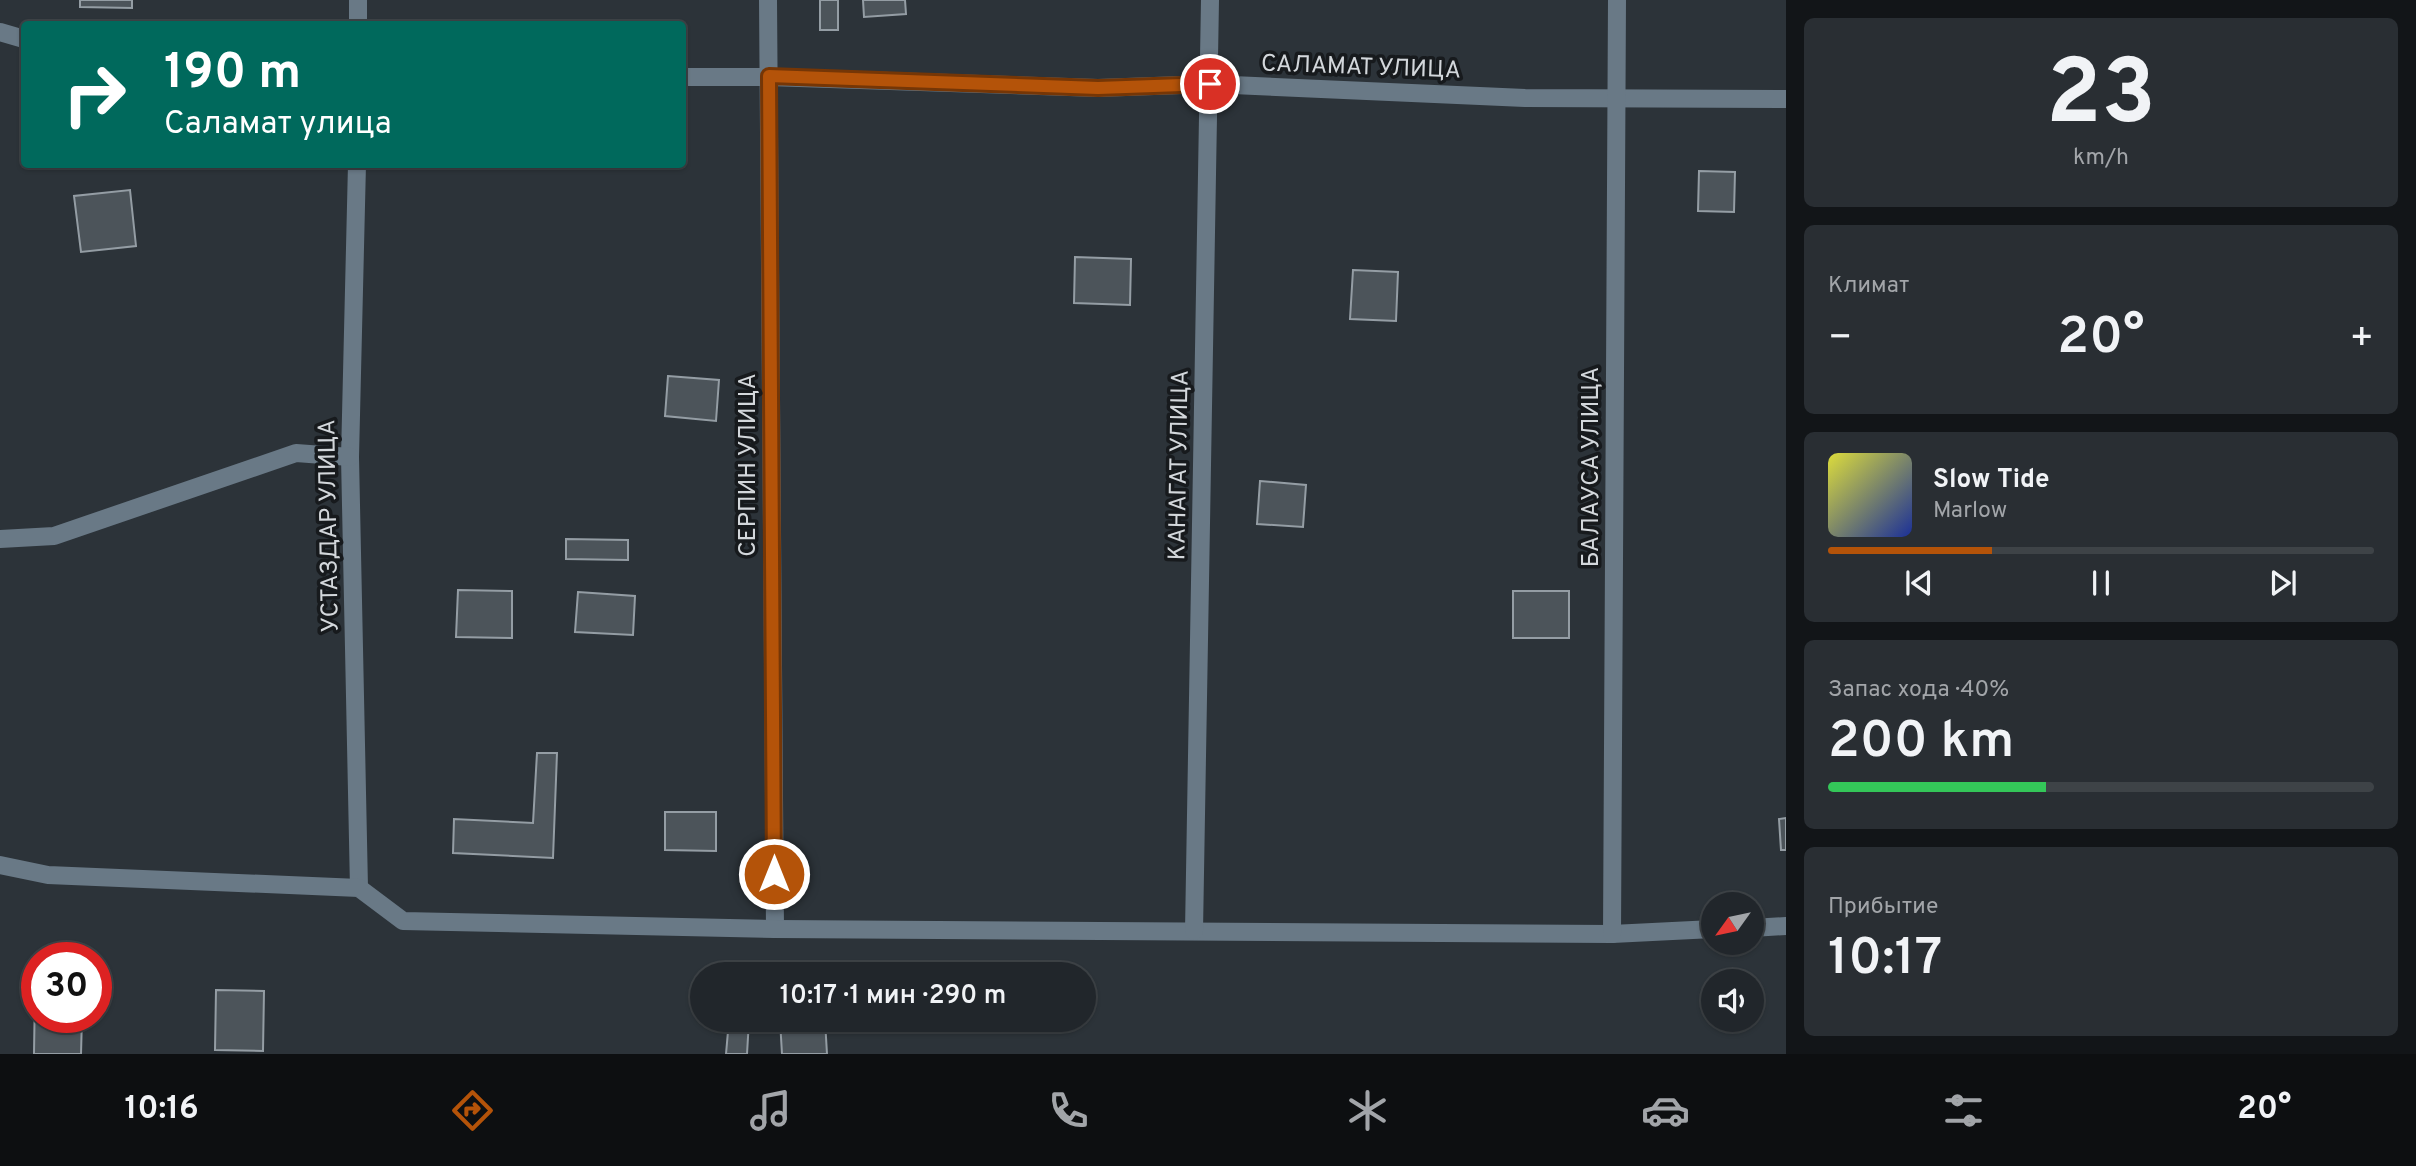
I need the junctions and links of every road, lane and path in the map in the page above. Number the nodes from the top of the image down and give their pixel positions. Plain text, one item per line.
1 (358, 0) edge
2 (768, 0) edge
3 (1210, 0) edge
4 (1617, 0) edge
5 (358, 21) edge
6 (0, 32) edge
7 (21, 38) edge
8 (769, 76) junction
9 (686, 77) edge
10 (1210, 84) junction
11 (1616, 99) junction
12 (1786, 99) edge
13 (357, 168) edge
14 (350, 457) junction
15 (0, 539) edge
16 (0, 865) edge
17 (359, 888) junction
18 (1786, 926) edge
19 (1764, 927) edge
20 (775, 929) junction
21 (1701, 930) edge
22 (1194, 931) junction
23 (1612, 934) junction

1 - 5 street
2 - 8 street, СЕРПИН УЛИЦА
3 - 10 street, КАНАГАТ УЛИЦА
4 - 11 street, БАЛАУСА УЛИЦА
6 - 7 street
8 - 9 street, САЛАМАТ УЛИЦА
8 - 10 street, САЛАМАТ УЛИЦА
8 - 20 street, СЕРПИН УЛИЦА
10 - 11 street, САЛАМАТ УЛИЦА
10 - 22 street, КАНАГАТ УЛИЦА
11 - 12 street, САЛАМАТ УЛИЦА
11 - 23 street, БАЛАУСА УЛИЦА
13 - 14 street, УСТАЗДАР УЛИЦА
14 - 15 street
14 - 17 street, УСТАЗДАР УЛИЦА
16 - 17 street
17 - 20 street
18 - 19 street
20 - 22 street
21 - 23 street
22 - 23 street

